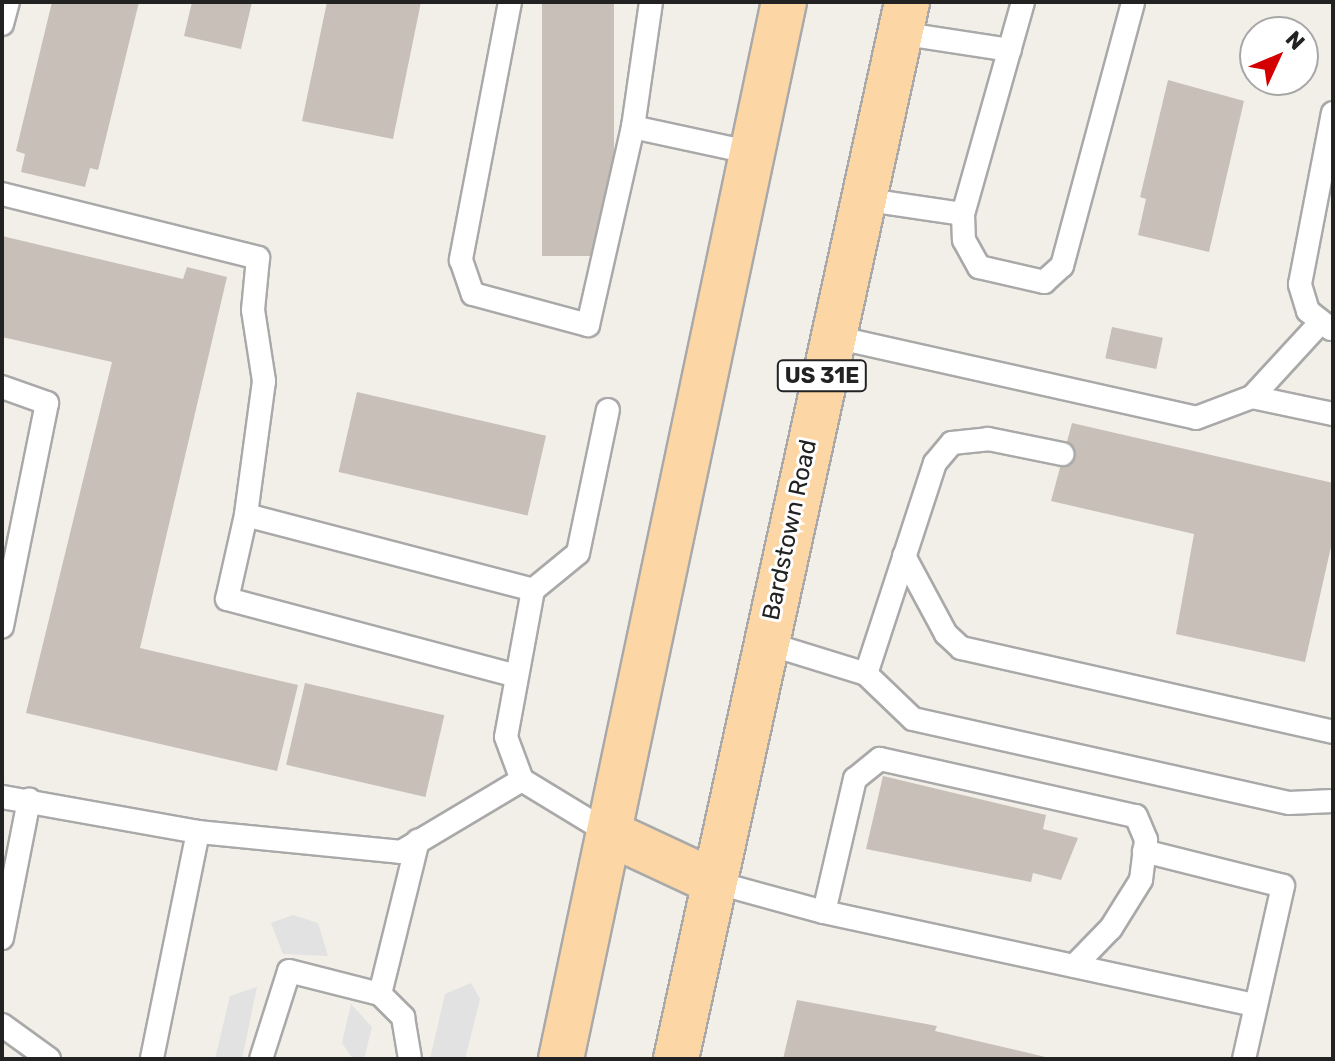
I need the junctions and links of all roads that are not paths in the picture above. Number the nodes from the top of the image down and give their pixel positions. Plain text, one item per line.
1 (8, 2) edge
2 (510, 2) edge
3 (651, 2) edge
4 (784, 2) edge
5 (1023, 2) edge
6 (1133, 2) edge
7 (903, 18) edge
8 (2, 24) edge
9 (1010, 50) junction
10 (1333, 113) edge
11 (633, 127) junction
12 (749, 152) junction
13 (2, 194) edge
14 (861, 199) junction
15 (963, 214) junction
16 (1327, 326) edge
17 (830, 336) junction
18 (2, 387) edge
19 (1252, 397) junction
20 (608, 410) dead end
21 (1333, 414) edge
22 (1062, 454) dead end
23 (246, 515) junction
24 (904, 556) junction
25 (533, 590) junction
26 (2, 627) edge
27 (766, 643) junction
28 (866, 674) junction
29 (516, 676) junction
30 (1333, 732) edge
31 (522, 780) junction
32 (2, 797) edge
33 (29, 800) junction
34 (1333, 801) edge
35 (198, 832) junction
36 (609, 833) junction
37 (418, 841) junction
38 (1144, 851) junction
39 (714, 882) junction
40 (824, 912) junction
41 (2, 938) edge
42 (1074, 966) junction
43 (380, 994) junction
44 (1255, 1005) junction
45 (2, 1025) edge
46 (408, 1057) edge
47 (49, 1059) edge
48 (152, 1059) edge
49 (261, 1059) edge
50 (561, 1059) edge
51 (676, 1059) edge
52 (1244, 1059) edge

1 - 8 lane
2 - 11 lane
3 - 11 lane
4 - 12 main road
5 - 9 lane
6 - 15 lane
7 - 9 lane
7 - 14 main road, Bardstown Road / US 31E
9 - 15 lane
10 - 16 lane
11 - 12 lane
12 - 36 main road
13 - 23 lane
14 - 15 lane
14 - 17 main road, Bardstown Road / US 31E
16 - 19 lane
17 - 19 lane
17 - 27 main road, Bardstown Road / US 31E
18 - 26 lane
19 - 21 lane
20 - 25 lane
22 - 24 lane
23 - 25 lane
23 - 29 lane
24 - 28 lane
24 - 30 lane
25 - 29 lane
27 - 28 lane
27 - 39 main road, Bardstown Road / US 31E
28 - 34 lane
29 - 31 lane
31 - 36 lane
31 - 37 lane
32 - 33 lane
33 - 35 lane
33 - 41 lane
35 - 37 lane
35 - 48 lane
36 - 39 main road
36 - 50 main road
37 - 43 lane
38 - 40 lane
38 - 42 lane
38 - 44 lane
39 - 40 lane
39 - 51 main road, Bardstown Road / US 31E
40 - 42 lane
42 - 44 lane
43 - 46 lane
43 - 49 lane
44 - 52 lane
45 - 47 lane

